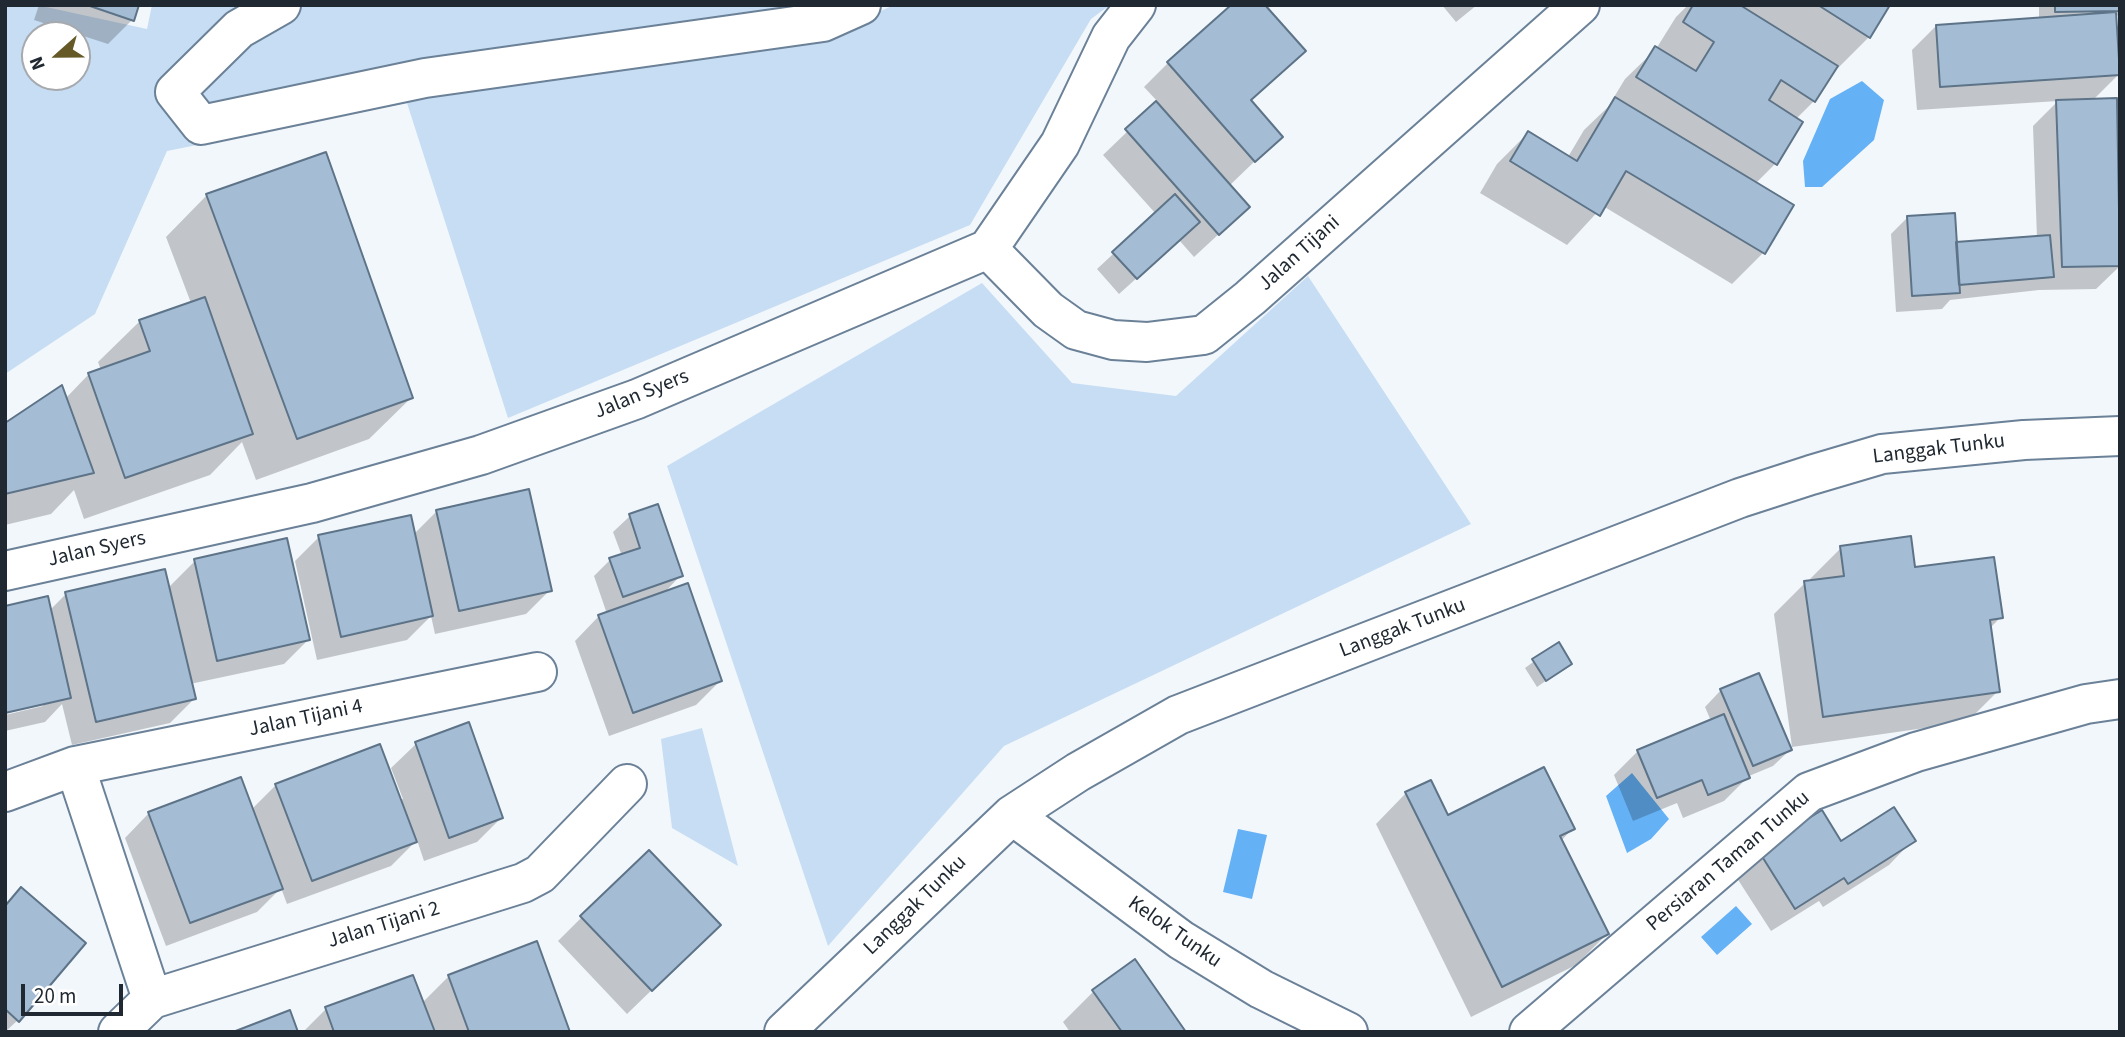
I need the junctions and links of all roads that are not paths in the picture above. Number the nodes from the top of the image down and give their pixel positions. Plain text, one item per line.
1 (281, 5) edge
2 (860, 5) edge
3 (1136, 5) edge
4 (1580, 5) edge
5 (828, 14) edge
6 (988, 249) junction
7 (2120, 436) edge
8 (5, 571) edge
9 (537, 672) dead end
10 (2120, 699) edge
11 (75, 766) junction
12 (627, 784) dead end
13 (5, 792) edge
14 (1012, 815) junction
15 (152, 999) junction
16 (118, 1032) edge
17 (784, 1032) edge
18 (1348, 1032) edge
19 (1529, 1032) edge

1 - 5 street
2 - 5 street
3 - 6 street
4 - 6 street, Jalan Tijani
6 - 8 street, Jalan Syers
7 - 14 street, Langgak Tunku
9 - 11 street, Jalan Tijani 4
10 - 19 street, Persiaran Taman Tunku
11 - 13 street, Jalan Tijani 4
11 - 15 street
12 - 15 street, Jalan Tijani 2
14 - 17 street, Langgak Tunku
14 - 18 street, Kelok Tunku
15 - 16 street, Jalan Tijani 2

